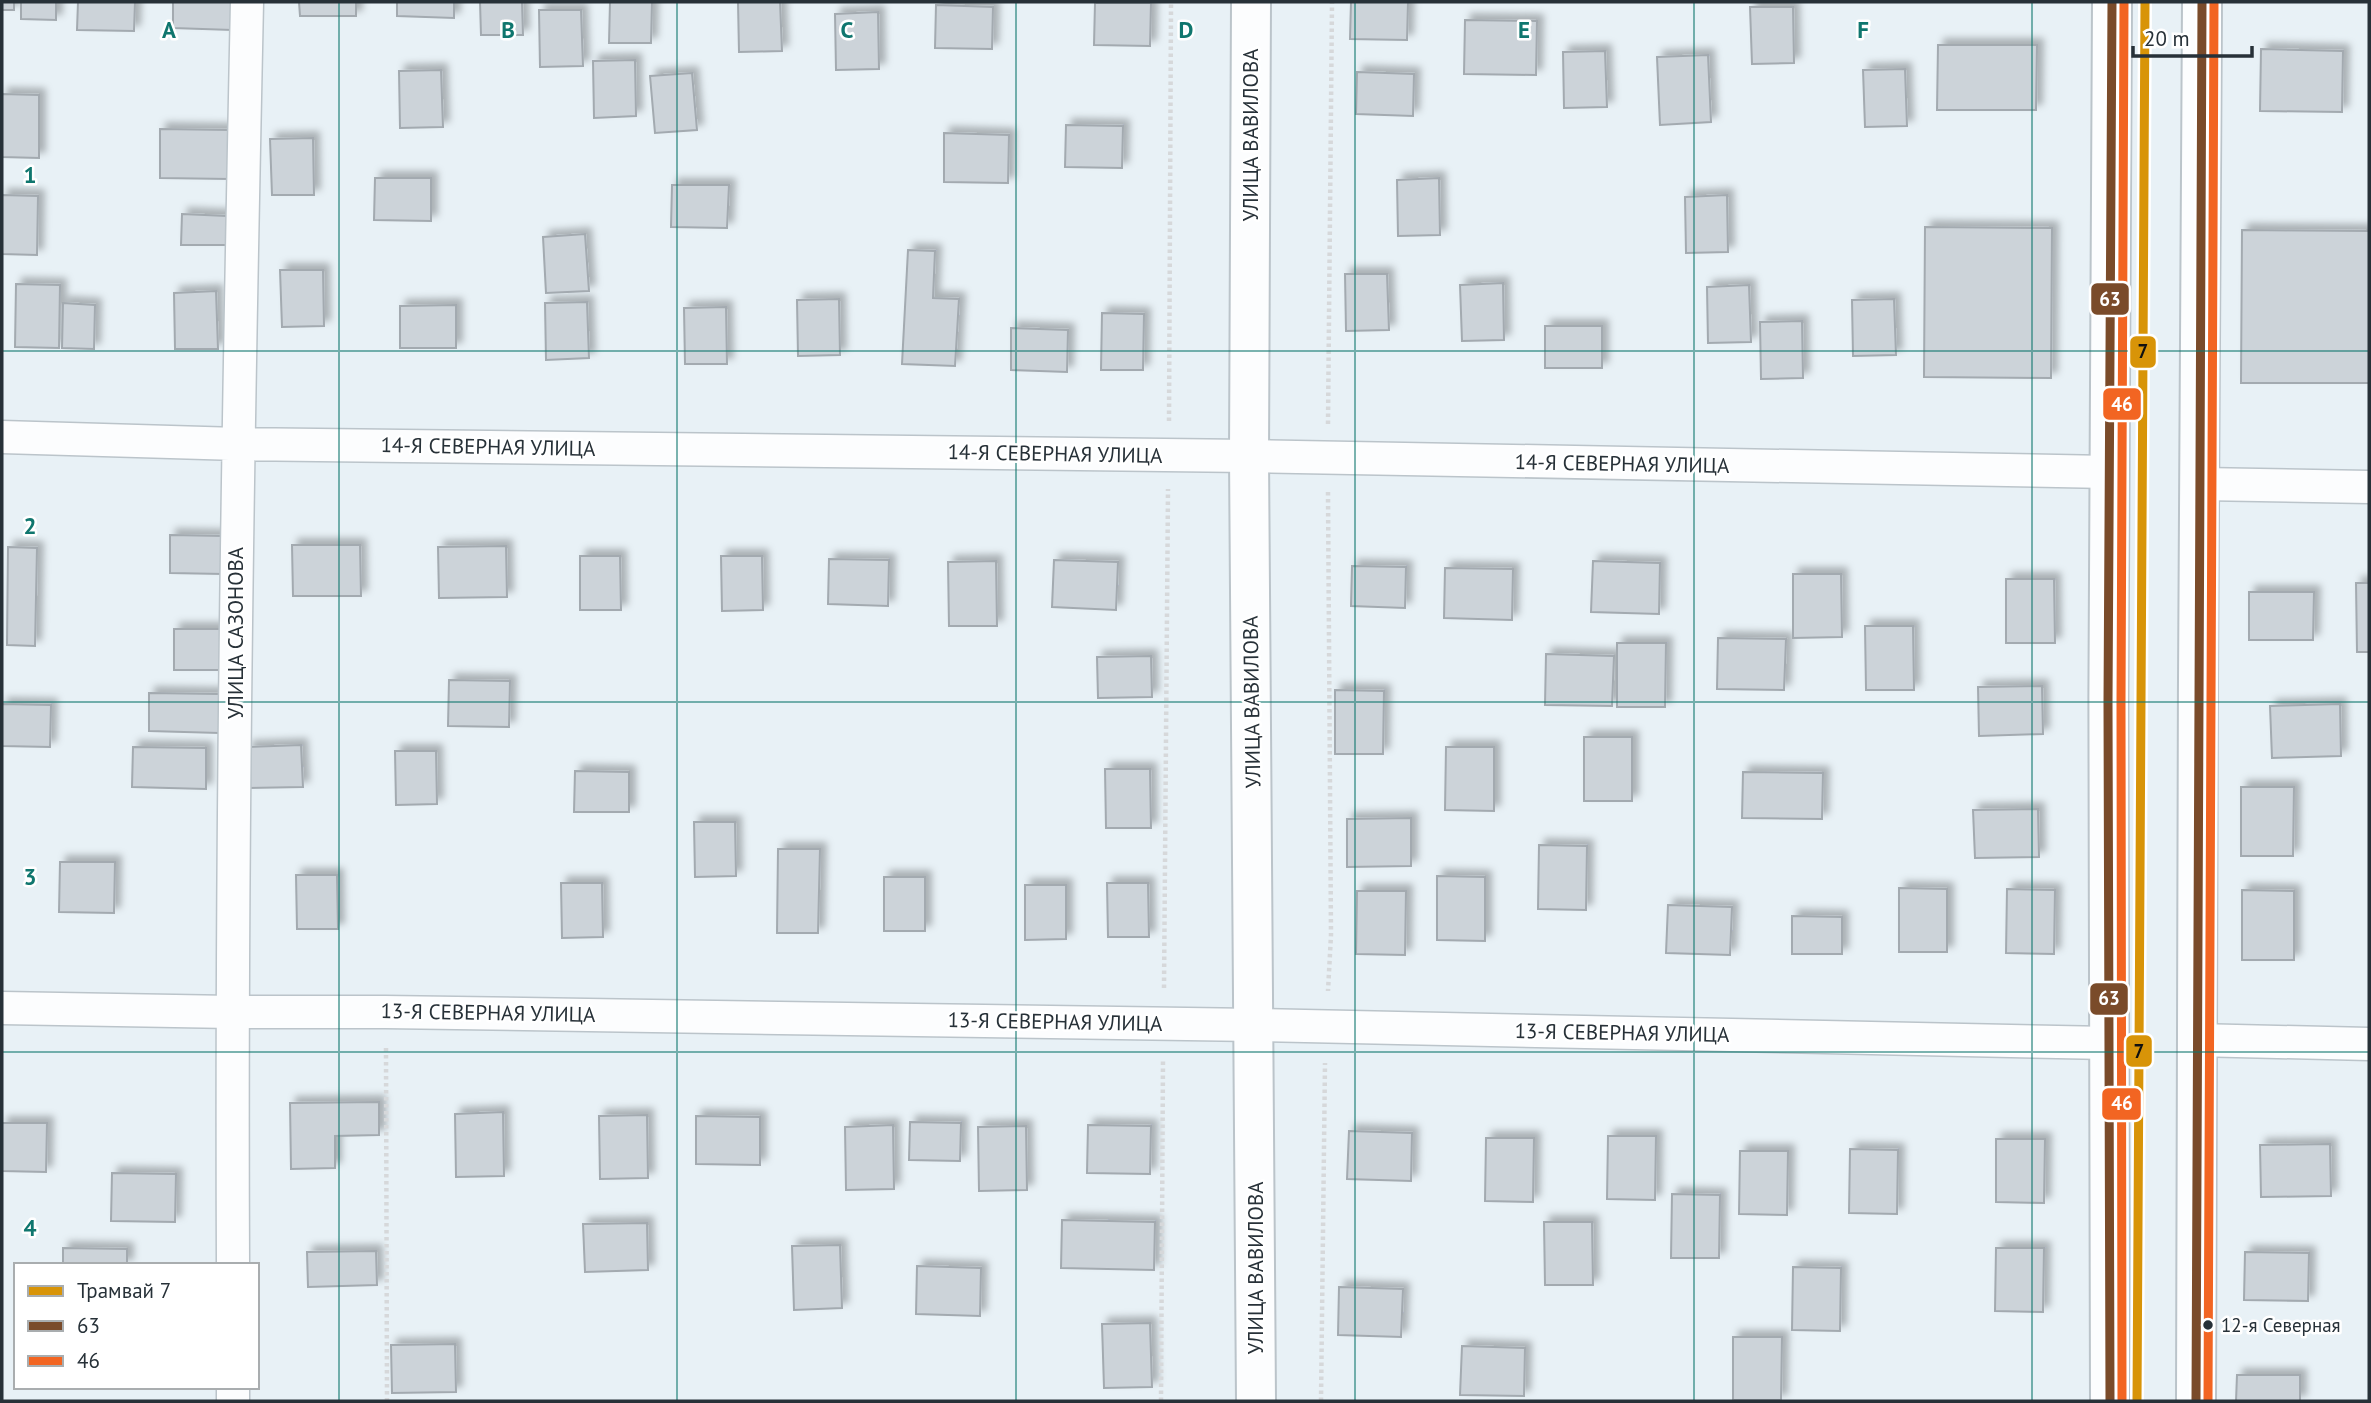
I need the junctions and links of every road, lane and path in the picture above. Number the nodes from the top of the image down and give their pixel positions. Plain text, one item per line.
1 (247, 2) edge
2 (1171, 2) edge
3 (1251, 2) edge
4 (1332, 2) edge
5 (2112, 2) edge
6 (2202, 2) edge
7 (2, 437) edge
8 (237, 444) junction
9 (1169, 456) junction
10 (1250, 456) junction
11 (1327, 458) junction
12 (2108, 472) junction
13 (2201, 484) junction
14 (2369, 487) edge
15 (2, 1008) edge
16 (232, 1012) junction
17 (385, 1012) junction
18 (1163, 1024) junction
19 (1255, 1026) junction
20 (1325, 1027) junction
21 (2194, 1040) junction
22 (2108, 1043) junction
23 (2369, 1044) edge
24 (233, 1263) edge
25 (387, 1401) edge
26 (1161, 1401) edge
27 (1256, 1401) edge
28 (1321, 1401) edge
29 (2110, 1401) edge
30 (2196, 1401) edge

1 - 8 street, УЛИЦА САЗОНОВА
2 - 9 path
3 - 10 main road, УЛИЦА ВАВИЛОВА
4 - 11 path
5 - 12 main road
6 - 13 main road
7 - 8 street, 14-Я СЕВЕРНАЯ УЛИЦА
8 - 9 street, 14-Я СЕВЕРНАЯ УЛИЦА
8 - 16 street, УЛИЦА САЗОНОВА
9 - 10 street, 14-Я СЕВЕРНАЯ УЛИЦА
9 - 18 path
10 - 11 street, 14-Я СЕВЕРНАЯ УЛИЦА
10 - 19 main road, УЛИЦА ВАВИЛОВА
11 - 12 street, 14-Я СЕВЕРНАЯ УЛИЦА
11 - 20 path
12 - 22 main road
13 - 14 street
13 - 21 main road
15 - 16 street, 13-Я СЕВЕРНАЯ УЛИЦА
16 - 17 street, 13-Я СЕВЕРНАЯ УЛИЦА
16 - 24 street, УЛИЦА САЗОНОВА
17 - 18 street, 13-Я СЕВЕРНАЯ УЛИЦА
17 - 25 path
18 - 19 street, 13-Я СЕВЕРНАЯ УЛИЦА
18 - 26 path
19 - 20 street, 13-Я СЕВЕРНАЯ УЛИЦА
19 - 27 main road, УЛИЦА ВАВИЛОВА
20 - 22 street, 13-Я СЕВЕРНАЯ УЛИЦА
20 - 28 path
21 - 23 street
21 - 30 main road
22 - 29 main road

